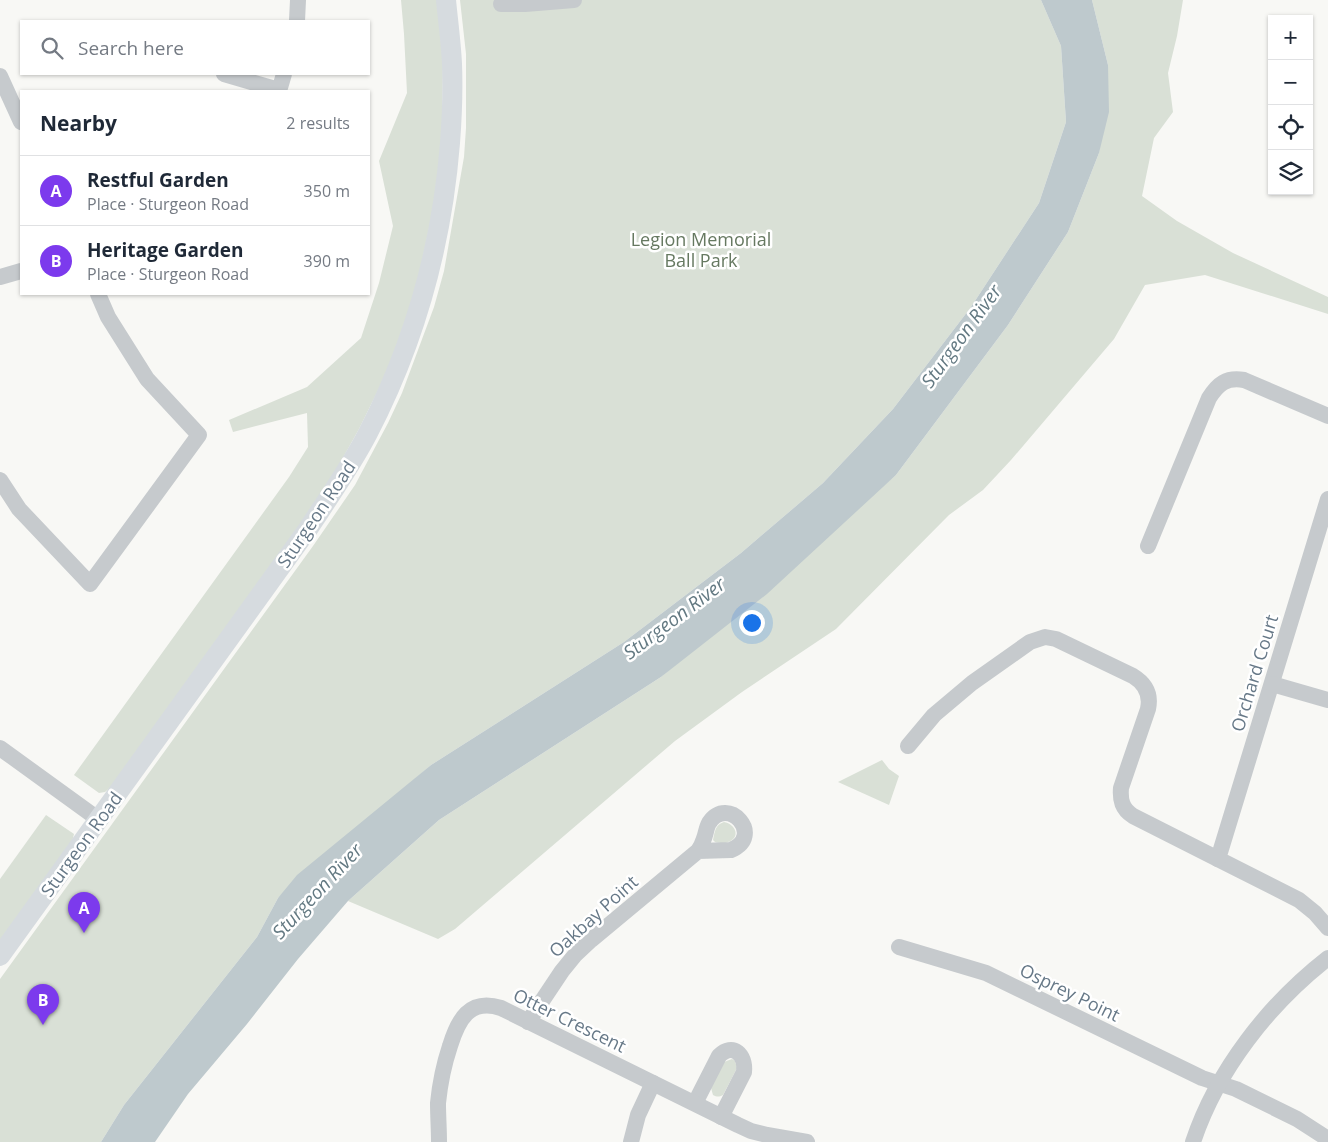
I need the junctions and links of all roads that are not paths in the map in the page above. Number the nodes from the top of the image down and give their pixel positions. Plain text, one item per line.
1 (298, 0) edge
2 (446, 0) edge
3 (574, 0) edge
4 (502, 4) dead end
5 (297, 20) edge
6 (227, 75) edge
7 (284, 75) edge
8 (0, 76) edge
9 (276, 90) edge
10 (279, 90) edge
11 (20, 120) edge
12 (20, 271) edge
13 (0, 277) edge
14 (98, 295) edge
15 (1328, 416) edge
16 (0, 480) edge
17 (1328, 499) edge
18 (1148, 546) dead end
19 (1272, 684) junction
20 (1328, 700) edge
21 (908, 746) dead end
22 (0, 748) edge
23 (98, 819) junction
24 (698, 851) dead end
25 (1218, 858) junction
26 (1328, 928) edge
27 (898, 947) dead end
28 (0, 956) edge
29 (1328, 958) edge
30 (528, 1022) junction
31 (653, 1083) junction
32 (1220, 1084) junction
33 (695, 1103) junction
34 (721, 1117) junction
35 (1328, 1140) edge
36 (439, 1142) edge
37 (631, 1142) edge
38 (807, 1142) edge
39 (1192, 1142) edge

1 - 5 street
2 - 23 main road, Sturgeon Road
3 - 4 street
6 - 9 street
7 - 10 street
8 - 11 street
12 - 13 street
14 - 16 street
15 - 18 street
17 - 19 street, Orchard Court
19 - 20 street
19 - 25 street, Orchard Court
21 - 25 street
22 - 23 street
23 - 28 main road, Sturgeon Road
24 - 30 street, Oakbay Point
25 - 26 street
27 - 32 street, Osprey Point
29 - 32 street
30 - 31 street, Otter Crescent
30 - 36 street, Otter Crescent
31 - 33 street, Otter Crescent
31 - 37 street
32 - 35 street, Osprey Point
32 - 39 street
33 - 34 street, Otter Crescent
33 - 34 street
34 - 38 street, Otter Crescent

